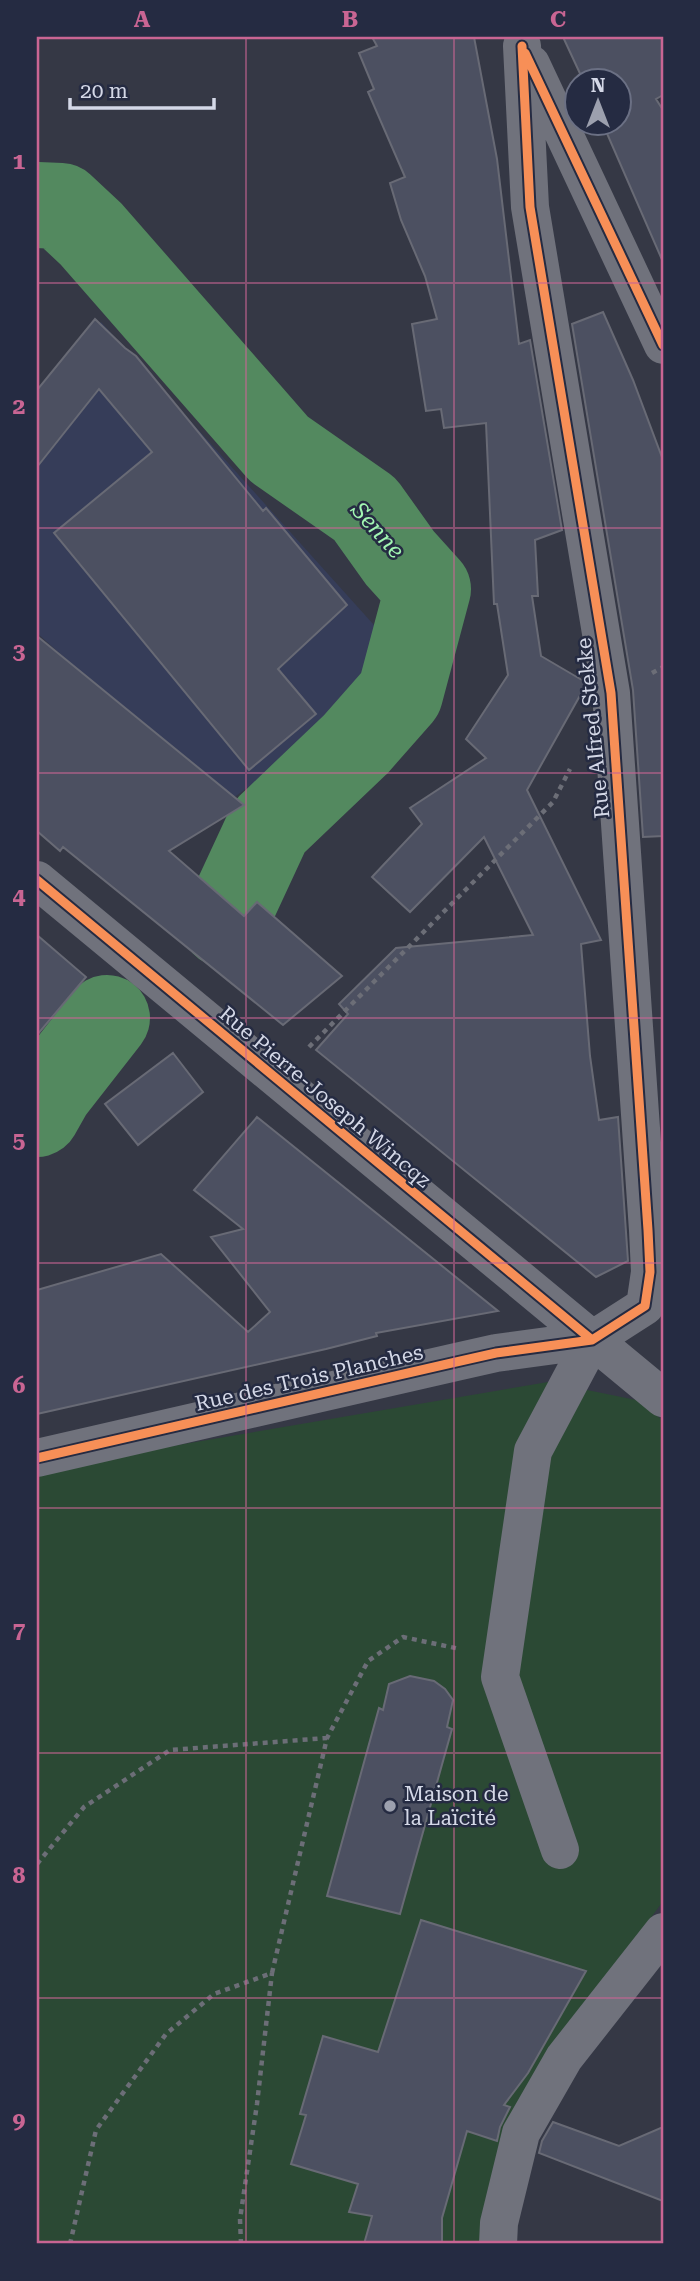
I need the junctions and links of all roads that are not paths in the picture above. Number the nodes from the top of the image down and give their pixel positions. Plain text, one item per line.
1 (520, 41) edge
2 (663, 345) edge
3 (37, 880) edge
4 (592, 1340) junction
5 (663, 1398) edge
6 (37, 1458) edge
7 (560, 1850) dead end
8 (663, 1931) edge
9 (498, 2244) edge

1 - 2 street
1 - 4 street, Rue Alfred Stekke
3 - 4 street, Rue Pierre-Joseph Wincqz
4 - 5 street, Rue Pierre-Joseph Wincqz
4 - 6 street, Rue des Trois Planches
4 - 7 street
8 - 9 street

